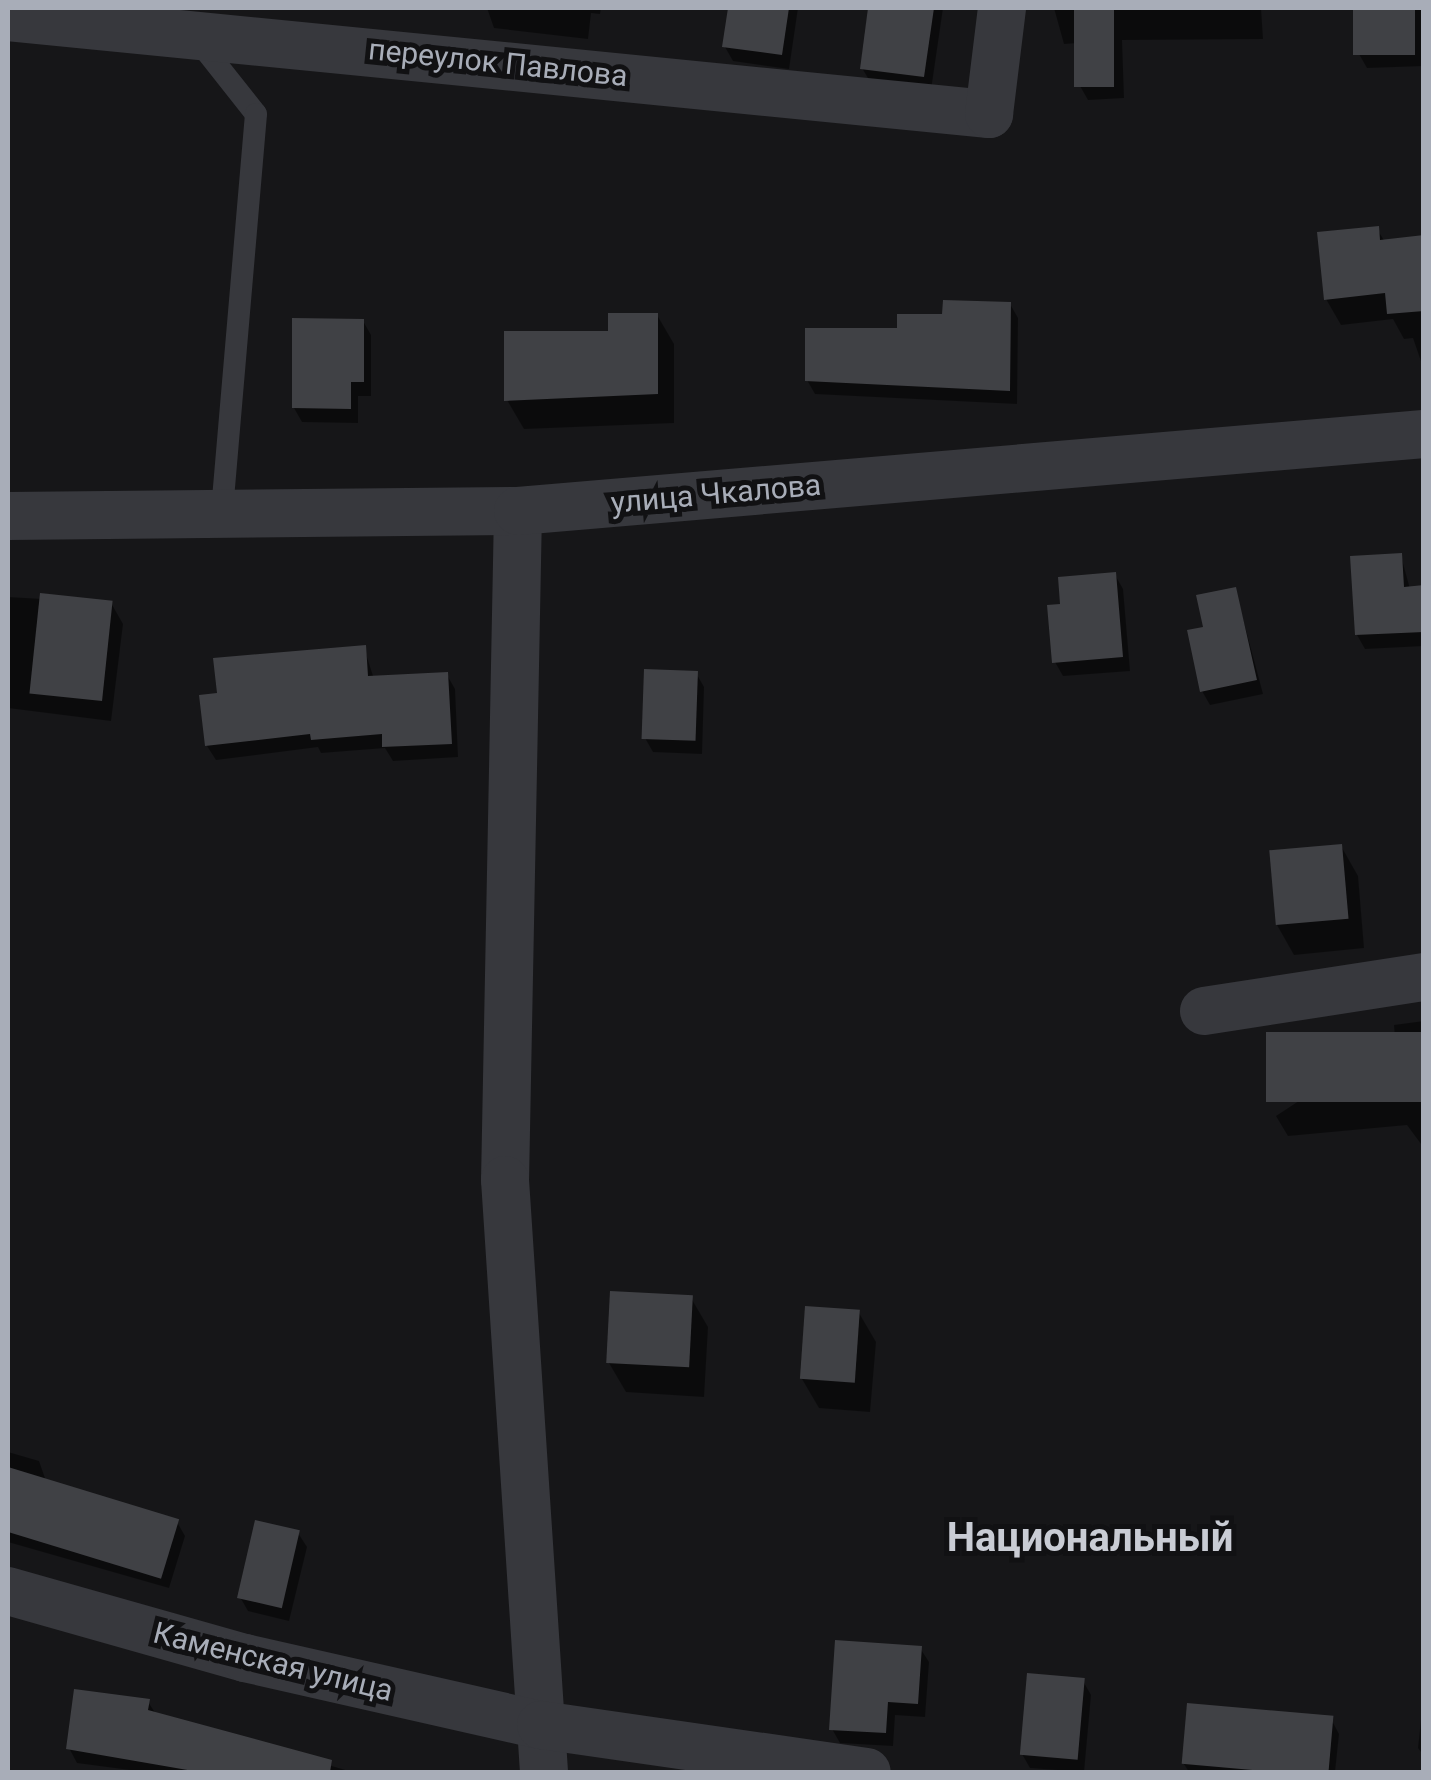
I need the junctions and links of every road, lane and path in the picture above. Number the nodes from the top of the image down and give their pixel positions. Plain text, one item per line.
1 (1002, 8) edge
2 (8, 17) edge
3 (190, 30) junction
4 (1424, 434) edge
5 (518, 511) junction
6 (222, 514) junction
7 (8, 516) edge
8 (1424, 977) edge
9 (1204, 1011) dead end
10 (8, 1591) edge
11 (541, 1726) junction
12 (544, 1772) edge
13 (868, 1772) edge

1 - 3 street, переулок Павлова
2 - 3 street, переулок Павлова
3 - 6 lane
4 - 5 street, улица Чкалова
5 - 6 street, улица Чкалова
5 - 11 street
6 - 7 street, улица Чкалова
8 - 9 street
10 - 11 street, Каменская улица
11 - 12 street
11 - 13 street, Каменская улица

